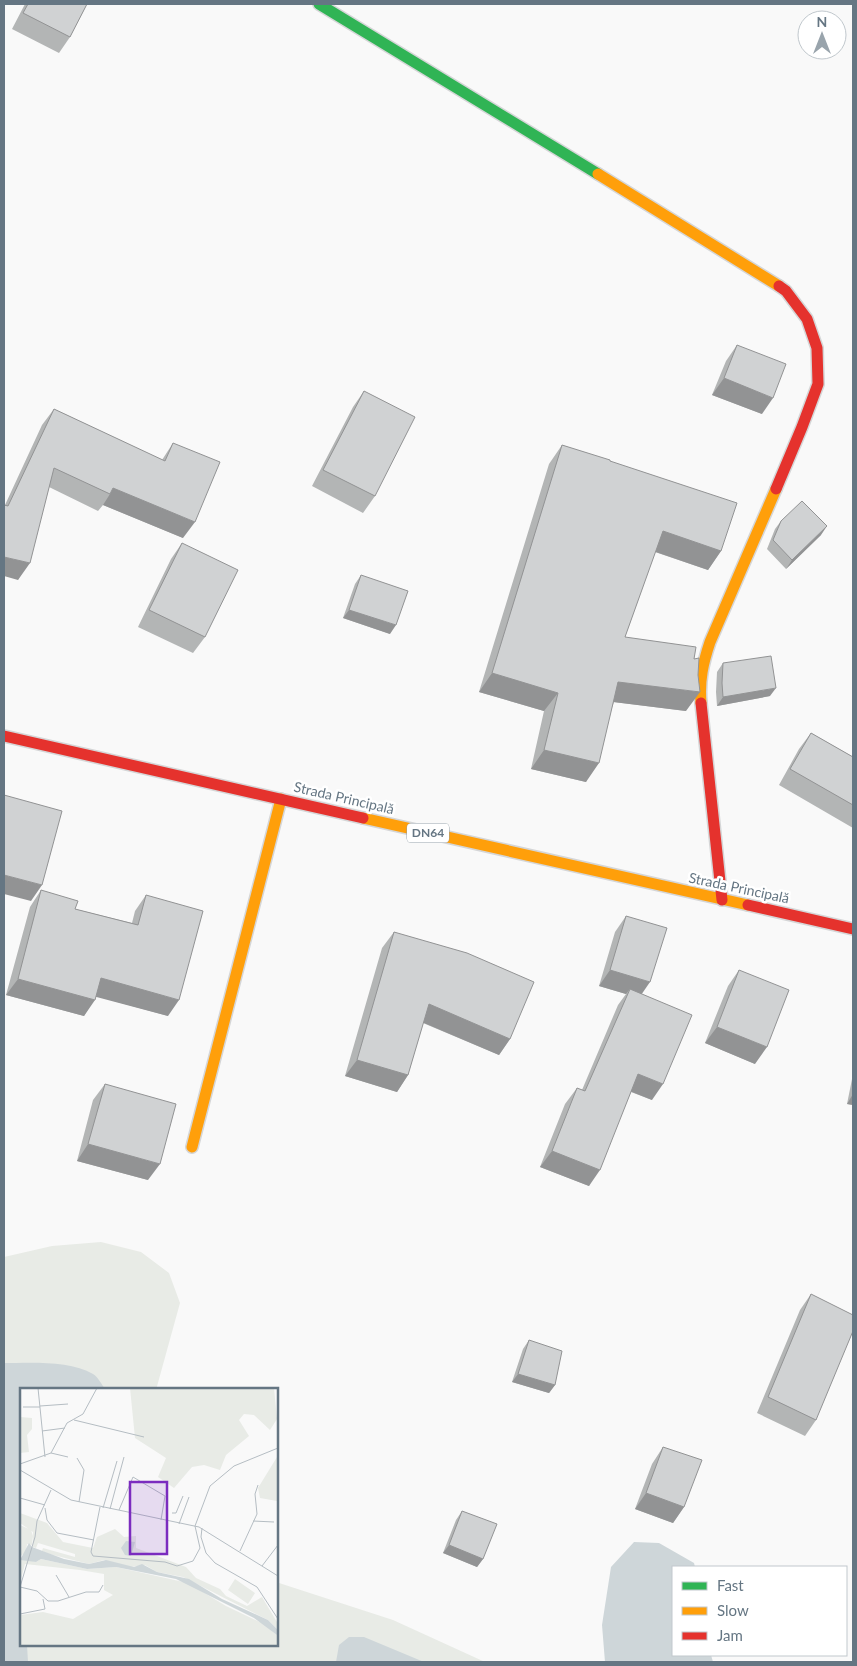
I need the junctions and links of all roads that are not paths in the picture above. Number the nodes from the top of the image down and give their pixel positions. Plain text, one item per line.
1 (320, 4) edge
2 (4, 736) edge
3 (281, 800) junction
4 (722, 900) junction
5 (853, 928) edge
6 (192, 1147) dead end

1 - 4 street
2 - 3 street, Strada Principală / DN64
3 - 4 street, Strada Principală / DN64
3 - 6 street
4 - 5 street, Strada Principală / DN64

